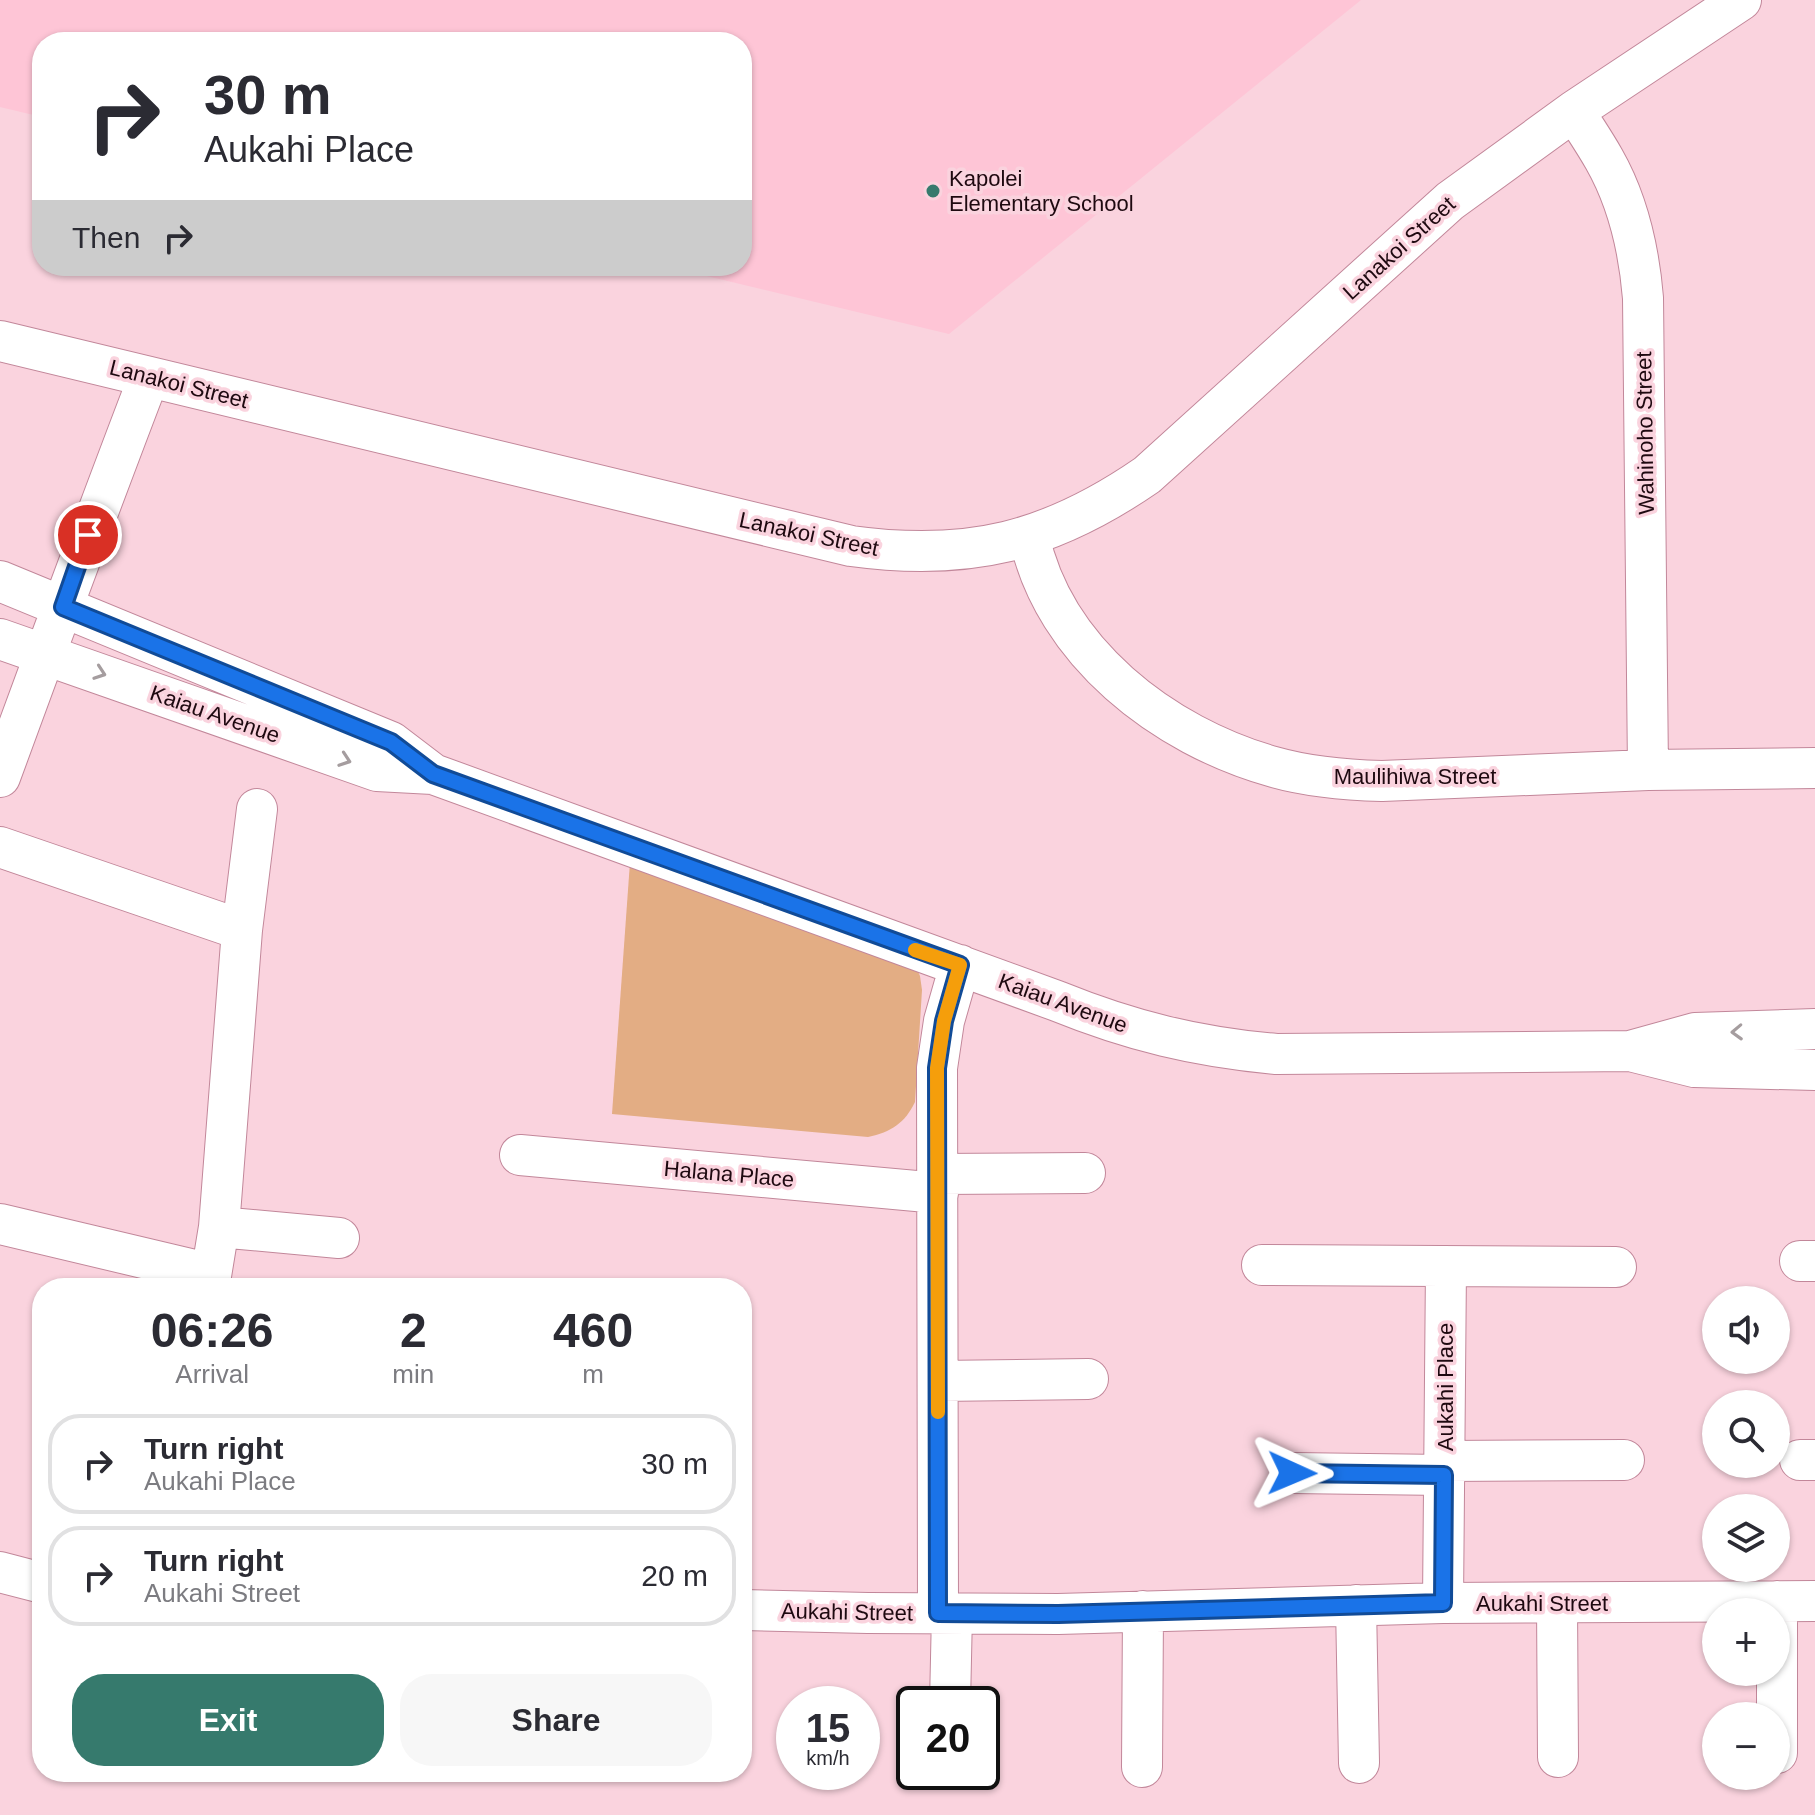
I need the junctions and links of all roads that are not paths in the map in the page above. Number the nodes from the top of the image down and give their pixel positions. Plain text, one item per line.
1 (1741, 0) edge
2 (1574, 111) junction
3 (0, 341) edge
4 (149, 377) junction
5 (1029, 536) junction
6 (0, 581) edge
7 (63, 607) junction
8 (0, 639) edge
9 (45, 654) junction
10 (1815, 768) edge
11 (1648, 770) junction
12 (433, 774) junction
13 (0, 777) edge
14 (257, 809) dead end
15 (0, 847) edge
16 (242, 930) junction
17 (960, 965) junction
18 (1815, 1029) edge
19 (1630, 1051) junction
20 (1815, 1070) edge
21 (520, 1155) dead end
22 (1085, 1173) dead end
23 (938, 1184) junction
24 (0, 1224) edge
25 (219, 1227) junction
26 (339, 1238) dead end
27 (1262, 1265) dead end
28 (1446, 1266) junction
29 (1616, 1267) dead end
30 (199, 1278) edge
31 (210, 1278) edge
32 (1088, 1379) dead end
33 (938, 1381) junction
34 (1624, 1460) dead end
35 (1444, 1468) junction
36 (1292, 1473) dead end
37 (0, 1572) edge
38 (32, 1580) edge
39 (1796, 1601) edge
40 (1443, 1603) junction
41 (1557, 1603) junction
42 (1356, 1605) junction
43 (752, 1610) edge
44 (1143, 1611) junction
45 (945, 1613) junction
46 (949, 1686) edge
47 (1783, 1702) edge
48 (1558, 1757) dead end
49 (1359, 1763) dead end
50 (1142, 1767) dead end

1 - 2 street, Lanakoi Street
2 - 5 street, Lanakoi Street
2 - 11 street, Wahinoho Street
3 - 4 street, Lanakoi Street
4 - 5 street, Lanakoi Street
4 - 7 street
5 - 11 street, Maulihiwa Street
6 - 7 street, Kaiau Avenue
7 - 9 street
7 - 12 street, Kaiau Avenue
8 - 9 street, Kaiau Avenue
9 -> 12 street, Kaiau Avenue
9 - 13 street
10 - 11 street, Maulihiwa Street
12 - 17 street, Kaiau Avenue
14 - 16 street
15 - 16 street
16 - 25 street
17 - 19 street, Kaiau Avenue
17 - 23 street
18 -> 19 street, Kaiau Avenue
19 - 20 street, Kaiau Avenue
21 - 23 street, Halana Place
22 - 23 street, Halana Place
23 - 33 street
24 - 30 street
25 - 26 street
25 - 31 street
27 - 28 street
28 - 29 street
28 - 35 street, Aukahi Place
32 - 33 street
33 - 45 street
34 - 35 street
35 - 36 street
35 - 40 street, Aukahi Place
37 - 38 street
39 - 41 street, Aukahi Street
39 - 47 street
40 - 41 street, Aukahi Street
40 - 42 street, Aukahi Street
41 - 48 street
42 - 44 street, Aukahi Street
42 - 49 street
43 - 45 street, Aukahi Street
44 - 45 street, Aukahi Street
44 - 50 street
45 - 46 street

